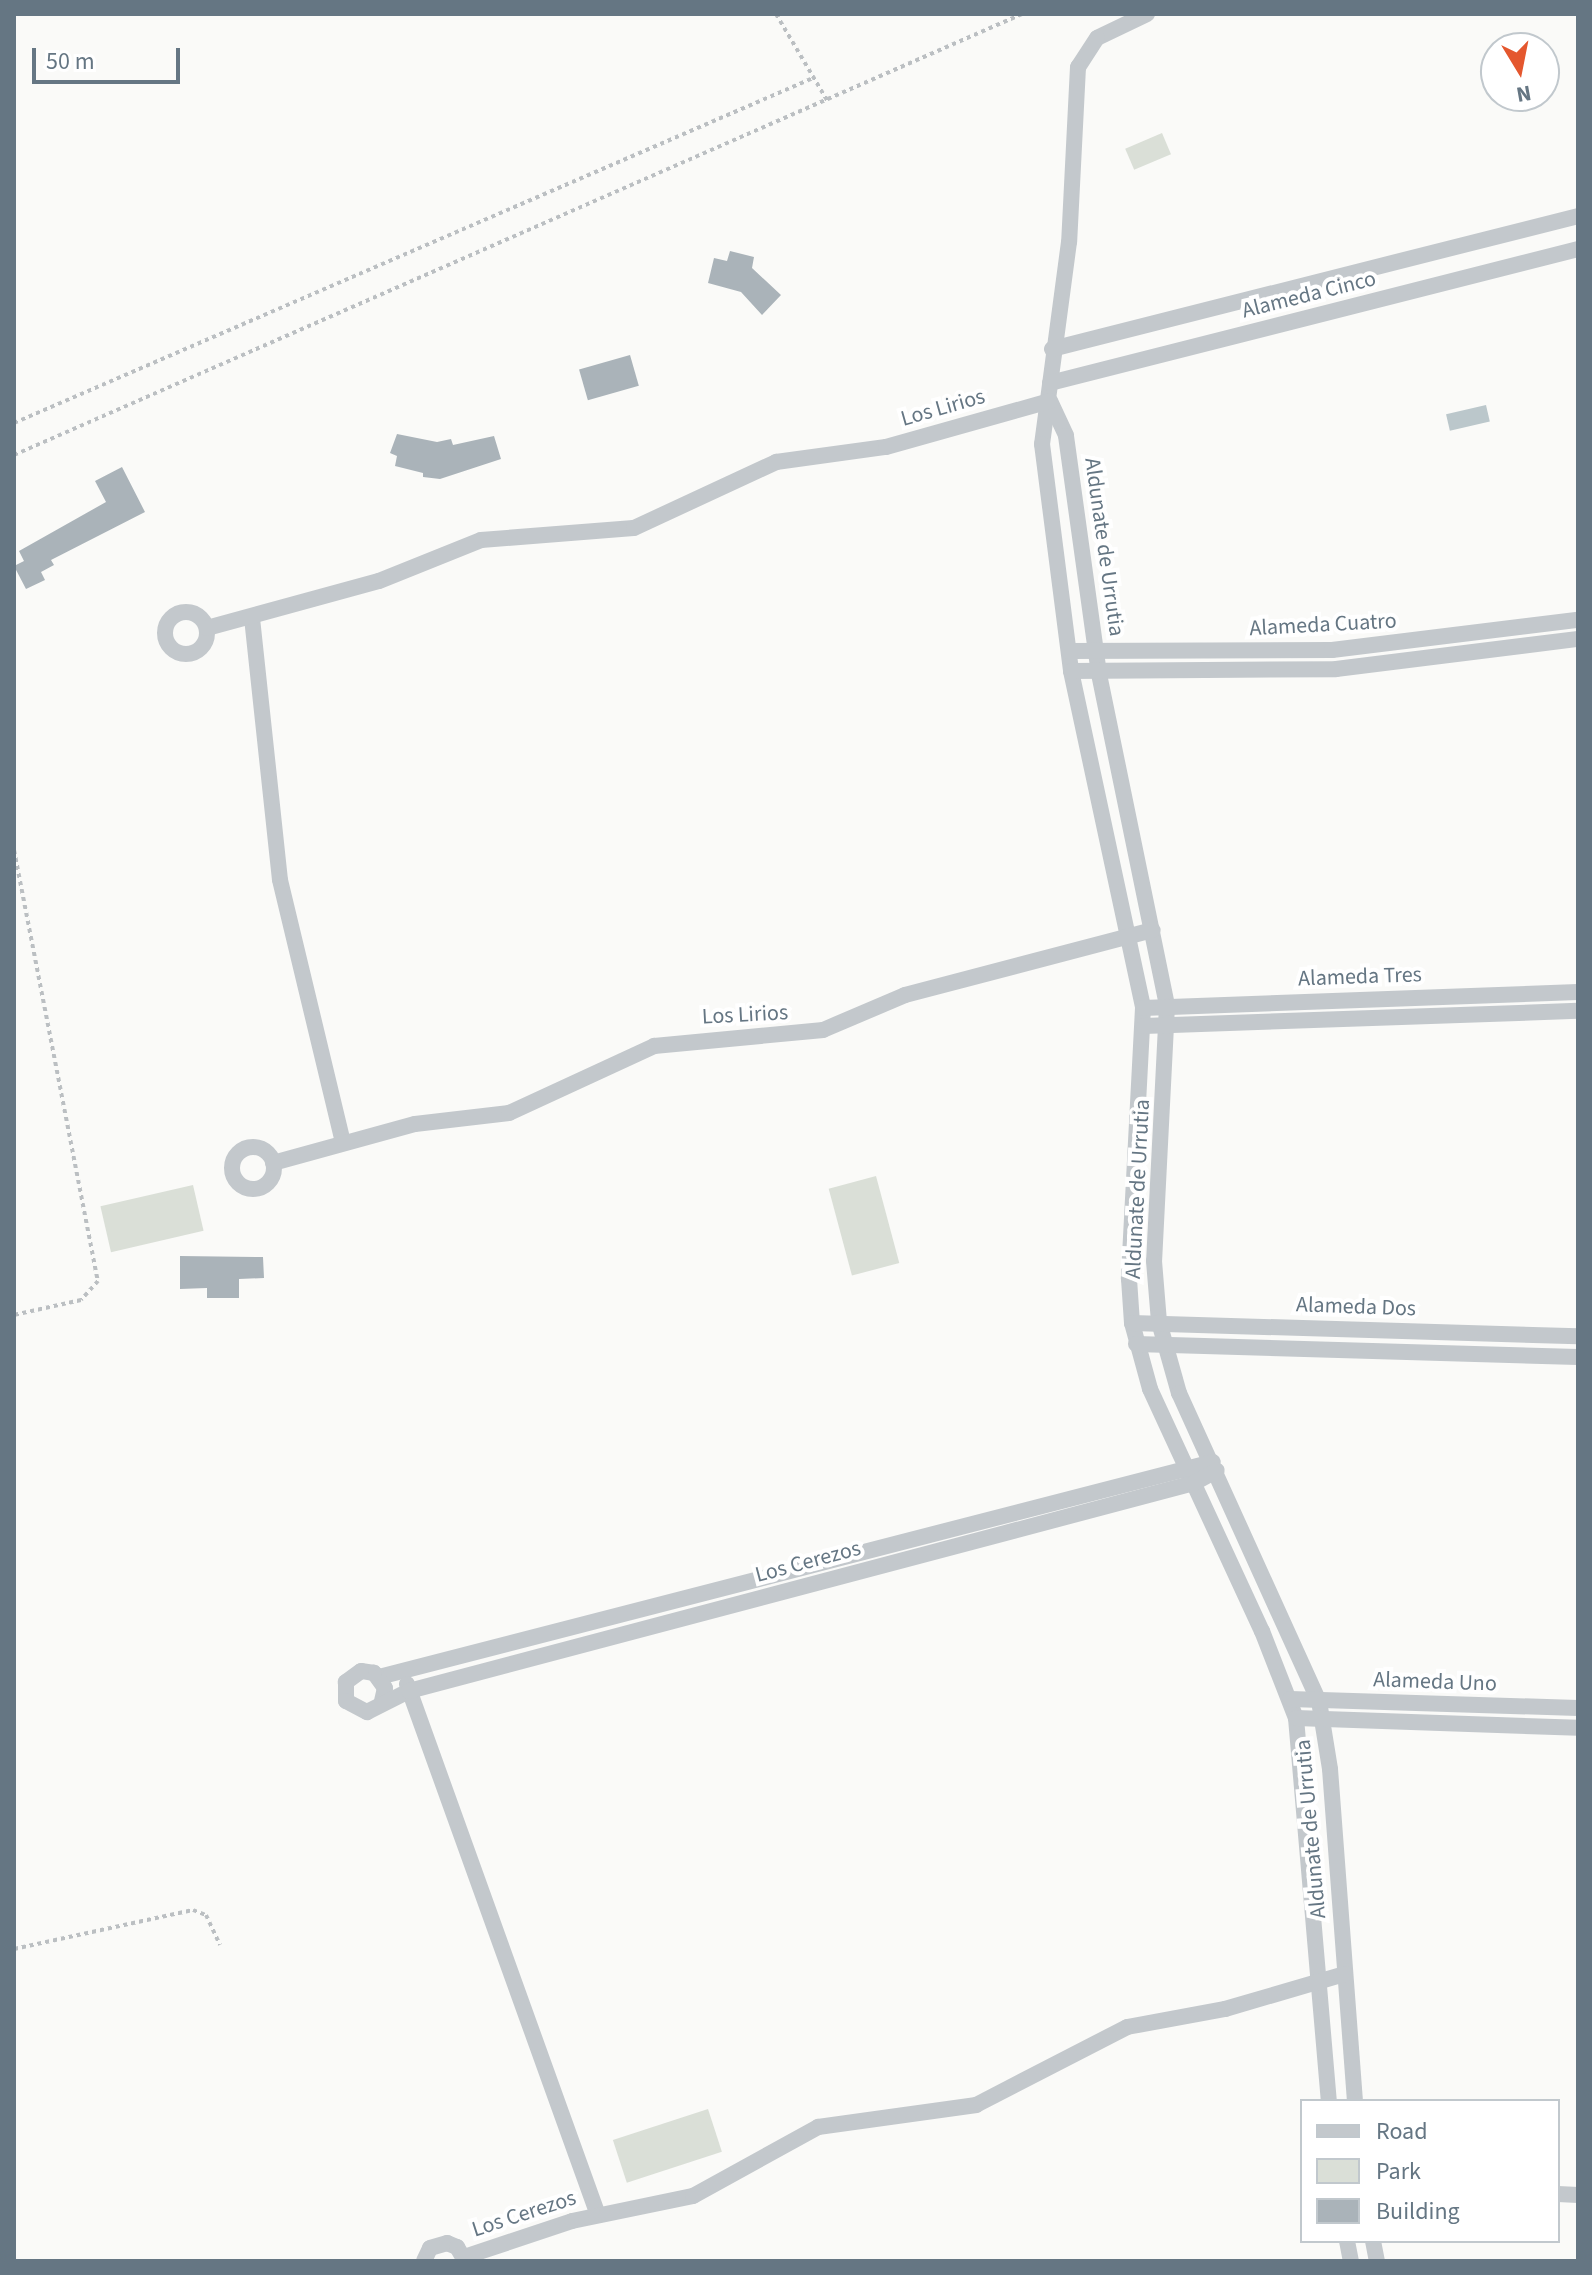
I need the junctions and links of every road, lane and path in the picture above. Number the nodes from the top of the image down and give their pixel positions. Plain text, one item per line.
1 (776, 14) edge
2 (1022, 14) edge
3 (1147, 14) edge
4 (813, 78) junction
5 (828, 102) junction
6 (1578, 216) edge
7 (1578, 249) edge
8 (1052, 349) junction
9 (1050, 392) junction
10 (14, 423) edge
11 (14, 455) edge
12 (252, 618) junction
13 (1578, 620) edge
14 (207, 628) dead end
15 (1578, 639) edge
16 (1069, 651) junction
17 (1096, 652) junction
18 (1071, 671) junction
19 (1099, 674) junction
20 (14, 850) edge
21 (1153, 930) junction
22 (1130, 935) junction
23 (1578, 992) edge
24 (1167, 1006) junction
25 (1143, 1008) junction
26 (1578, 1011) edge
27 (1168, 1025) junction
28 (1144, 1026) junction
29 (343, 1142) junction
30 (273, 1163) dead end
31 (14, 1315) edge
32 (1159, 1322) junction
33 (1132, 1323) junction
34 (1578, 1336) edge
35 (1164, 1343) junction
36 (1136, 1344) junction
37 (1578, 1357) edge
38 (1185, 1465) junction
39 (1215, 1466) junction
40 (1194, 1483) junction
41 (404, 1671) junction
42 (379, 1677) junction
43 (409, 1691) junction
44 (1290, 1699) junction
45 (382, 1701) junction
46 (1319, 1701) junction
47 (1578, 1708) edge
48 (1296, 1718) junction
49 (1323, 1718) junction
50 (1578, 1728) edge
51 (220, 1945) dead end
52 (14, 1949) edge
53 (1345, 1974) junction
54 (1321, 1979) junction
55 (1329, 2099) edge
56 (1355, 2099) edge
57 (598, 2215) junction
58 (464, 2259) edge
59 (424, 2261) edge

1 - 4 path
2 - 5 path
3 - 8 street, Aldunate de Urrutia
4 - 5 path
4 - 10 path
5 - 11 path
6 - 8 street, Alameda Cinco
7 - 9 street, Alameda Cinco
8 - 9 street, Aldunate de Urrutia
9 - 12 street, Los Lirios
9 - 16 street, Aldunate de Urrutia
9 - 17 street, Aldunate de Urrutia
12 - 14 street, Los Lirios
12 - 29 street
13 - 17 street, Alameda Cuatro
15 - 19 street, Alameda Cuatro
16 - 17 street, Alameda Cuatro
16 - 18 street, Aldunate de Urrutia
17 - 19 street, Aldunate de Urrutia
18 - 19 street, Alameda Cuatro
18 - 22 street, Aldunate de Urrutia
19 - 21 street, Aldunate de Urrutia
20 - 31 path
21 - 22 street, Los Lirios
21 - 24 street, Aldunate de Urrutia
22 - 25 street, Aldunate de Urrutia
22 - 29 street, Los Lirios
23 - 24 street, Alameda Tres
24 - 25 street, Alameda Tres
24 - 27 street, Aldunate de Urrutia
25 - 28 street, Aldunate de Urrutia
26 - 27 street, Alameda Tres
27 - 28 street, Alameda Tres
27 - 32 street, Aldunate de Urrutia
28 - 33 street, Aldunate de Urrutia
29 - 30 street, Los Lirios
32 - 33 street, Alameda Dos
32 - 34 street, Alameda Dos
32 - 35 street, Aldunate de Urrutia
33 - 36 street, Aldunate de Urrutia
35 - 36 street, Alameda Dos
35 - 37 street, Alameda Dos
35 - 39 street, Aldunate de Urrutia
36 - 38 street, Aldunate de Urrutia
38 - 39 street, Los Cerezos
38 - 40 street, Aldunate de Urrutia
38 - 41 street, Los Cerezos
39 - 40 street, Los Cerezos
39 - 46 street, Aldunate de Urrutia
40 - 43 street, Los Cerezos
40 - 44 street, Aldunate de Urrutia
41 - 42 street, Los Cerezos
41 - 43 street, Los Cerezos
42 - 45 street
42 - 45 street, Los Cerezos
43 - 45 street, Los Cerezos
43 - 57 street, Los Cerezos
44 - 46 street, Alameda Uno
44 - 48 street, Aldunate de Urrutia
46 - 47 street, Alameda Uno
46 - 49 street, Aldunate de Urrutia
48 - 49 street, Alameda Uno
48 - 54 street, Aldunate de Urrutia
49 - 50 street, Alameda Uno
49 - 53 street, Aldunate de Urrutia
51 - 52 path
53 - 54 street, Los Cerezos
53 - 56 street, Aldunate de Urrutia
54 - 55 street, Aldunate de Urrutia
54 - 57 street, Los Cerezos
57 - 58 street, Los Cerezos
58 - 59 street, Los Cerezos

